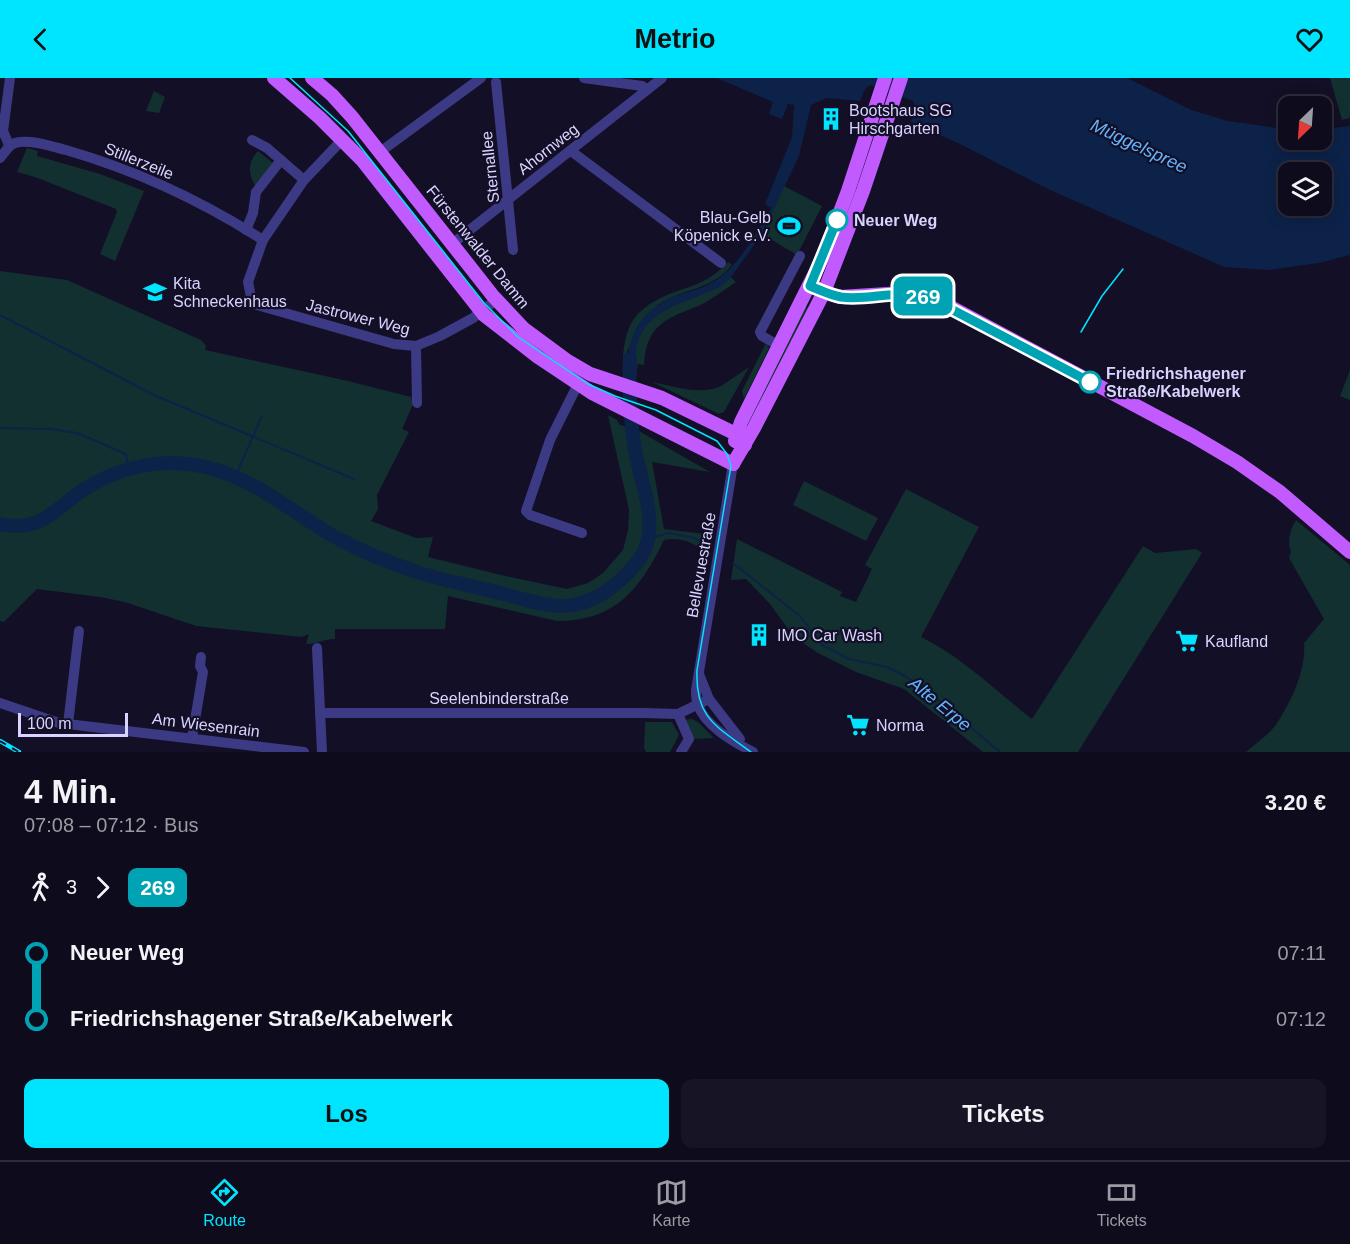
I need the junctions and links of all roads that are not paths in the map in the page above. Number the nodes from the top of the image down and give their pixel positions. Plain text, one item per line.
1 (10, 78) edge
2 (274, 78) edge
3 (312, 78) edge
4 (482, 78) edge
5 (584, 78) edge
6 (662, 78) edge
7 (885, 78) edge
8 (901, 78) edge
9 (500, 80) edge
10 (647, 90) junction
11 (343, 139) junction
12 (252, 140) dead end
13 (9, 145) junction
14 (571, 151) junction
15 (380, 152) junction
16 (0, 158) edge
17 (281, 160) junction
18 (304, 180) junction
19 (508, 200) junction
20 (246, 230) junction
21 (263, 240) junction
22 (452, 243) junction
23 (513, 250) dead end
24 (800, 256) dead end
25 (721, 263) dead end
26 (810, 286) junction
27 (824, 292) junction
28 (496, 300) junction
29 (481, 312) junction
30 (778, 345) junction
31 (416, 346) junction
32 (578, 384) junction
33 (417, 403) dead end
34 (740, 439) junction
35 (733, 464) junction
36 (582, 533) dead end
37 (1350, 552) edge
38 (79, 631) dead end
39 (317, 648) dead end
40 (201, 657) dead end
41 (698, 671) junction
42 (709, 699) junction
43 (0, 703) edge
44 (698, 705) junction
45 (320, 713) junction
46 (678, 714) junction
47 (68, 724) junction
48 (192, 738) junction
49 (304, 752) edge
50 (322, 752) edge
51 (681, 752) edge
52 (753, 752) edge

1 - 13 street
2 - 11 main road, Fürstenwalder Damm
3 - 15 main road, Fürstenwalder Damm
4 - 9 street
4 - 15 street
5 - 10 street
6 - 10 street, Ahornweg
7 - 26 main road
8 - 27 main road
9 - 19 street, Sternallee
10 - 14 street, Ahornweg
11 - 18 street, Jastrower Weg
11 - 29 main road, Fürstenwalder Damm
12 - 17 street
13 - 16 street
13 - 20 street, Stillerzeile
14 - 19 street, Ahornweg
14 - 25 street
15 - 22 main road, Fürstenwalder Damm
17 - 18 street
17 - 20 street
18 - 21 street, Jastrower Weg
19 - 22 street, Ahornweg
19 - 23 street, Sternallee
20 - 21 street, Stillerzeile
21 - 31 street, Jastrower Weg
22 - 28 main road, Fürstenwalder Damm
24 - 30 street
26 - 27 main road
26 - 30 main road
27 - 34 main road
27 - 37 main road
28 - 29 street, Jastrower Weg
28 - 34 main road, Fürstenwalder Damm
29 - 31 street, Jastrower Weg
29 - 32 main road, Fürstenwalder Damm
30 - 34 main road
31 - 33 street
32 - 35 main road, Fürstenwalder Damm
32 - 36 street
34 - 35 main road
35 - 41 street, Bellevuestraße
38 - 47 street
39 - 45 street
40 - 48 street
41 - 42 street
41 - 44 street
42 - 44 street
42 - 52 street
43 - 47 street, Am Wiesenrain
44 - 46 street
44 - 52 street
45 - 46 street, Seelenbinderstraße
45 - 50 street
46 - 51 street
47 - 48 street, Am Wiesenrain
48 - 49 street, Am Wiesenrain

